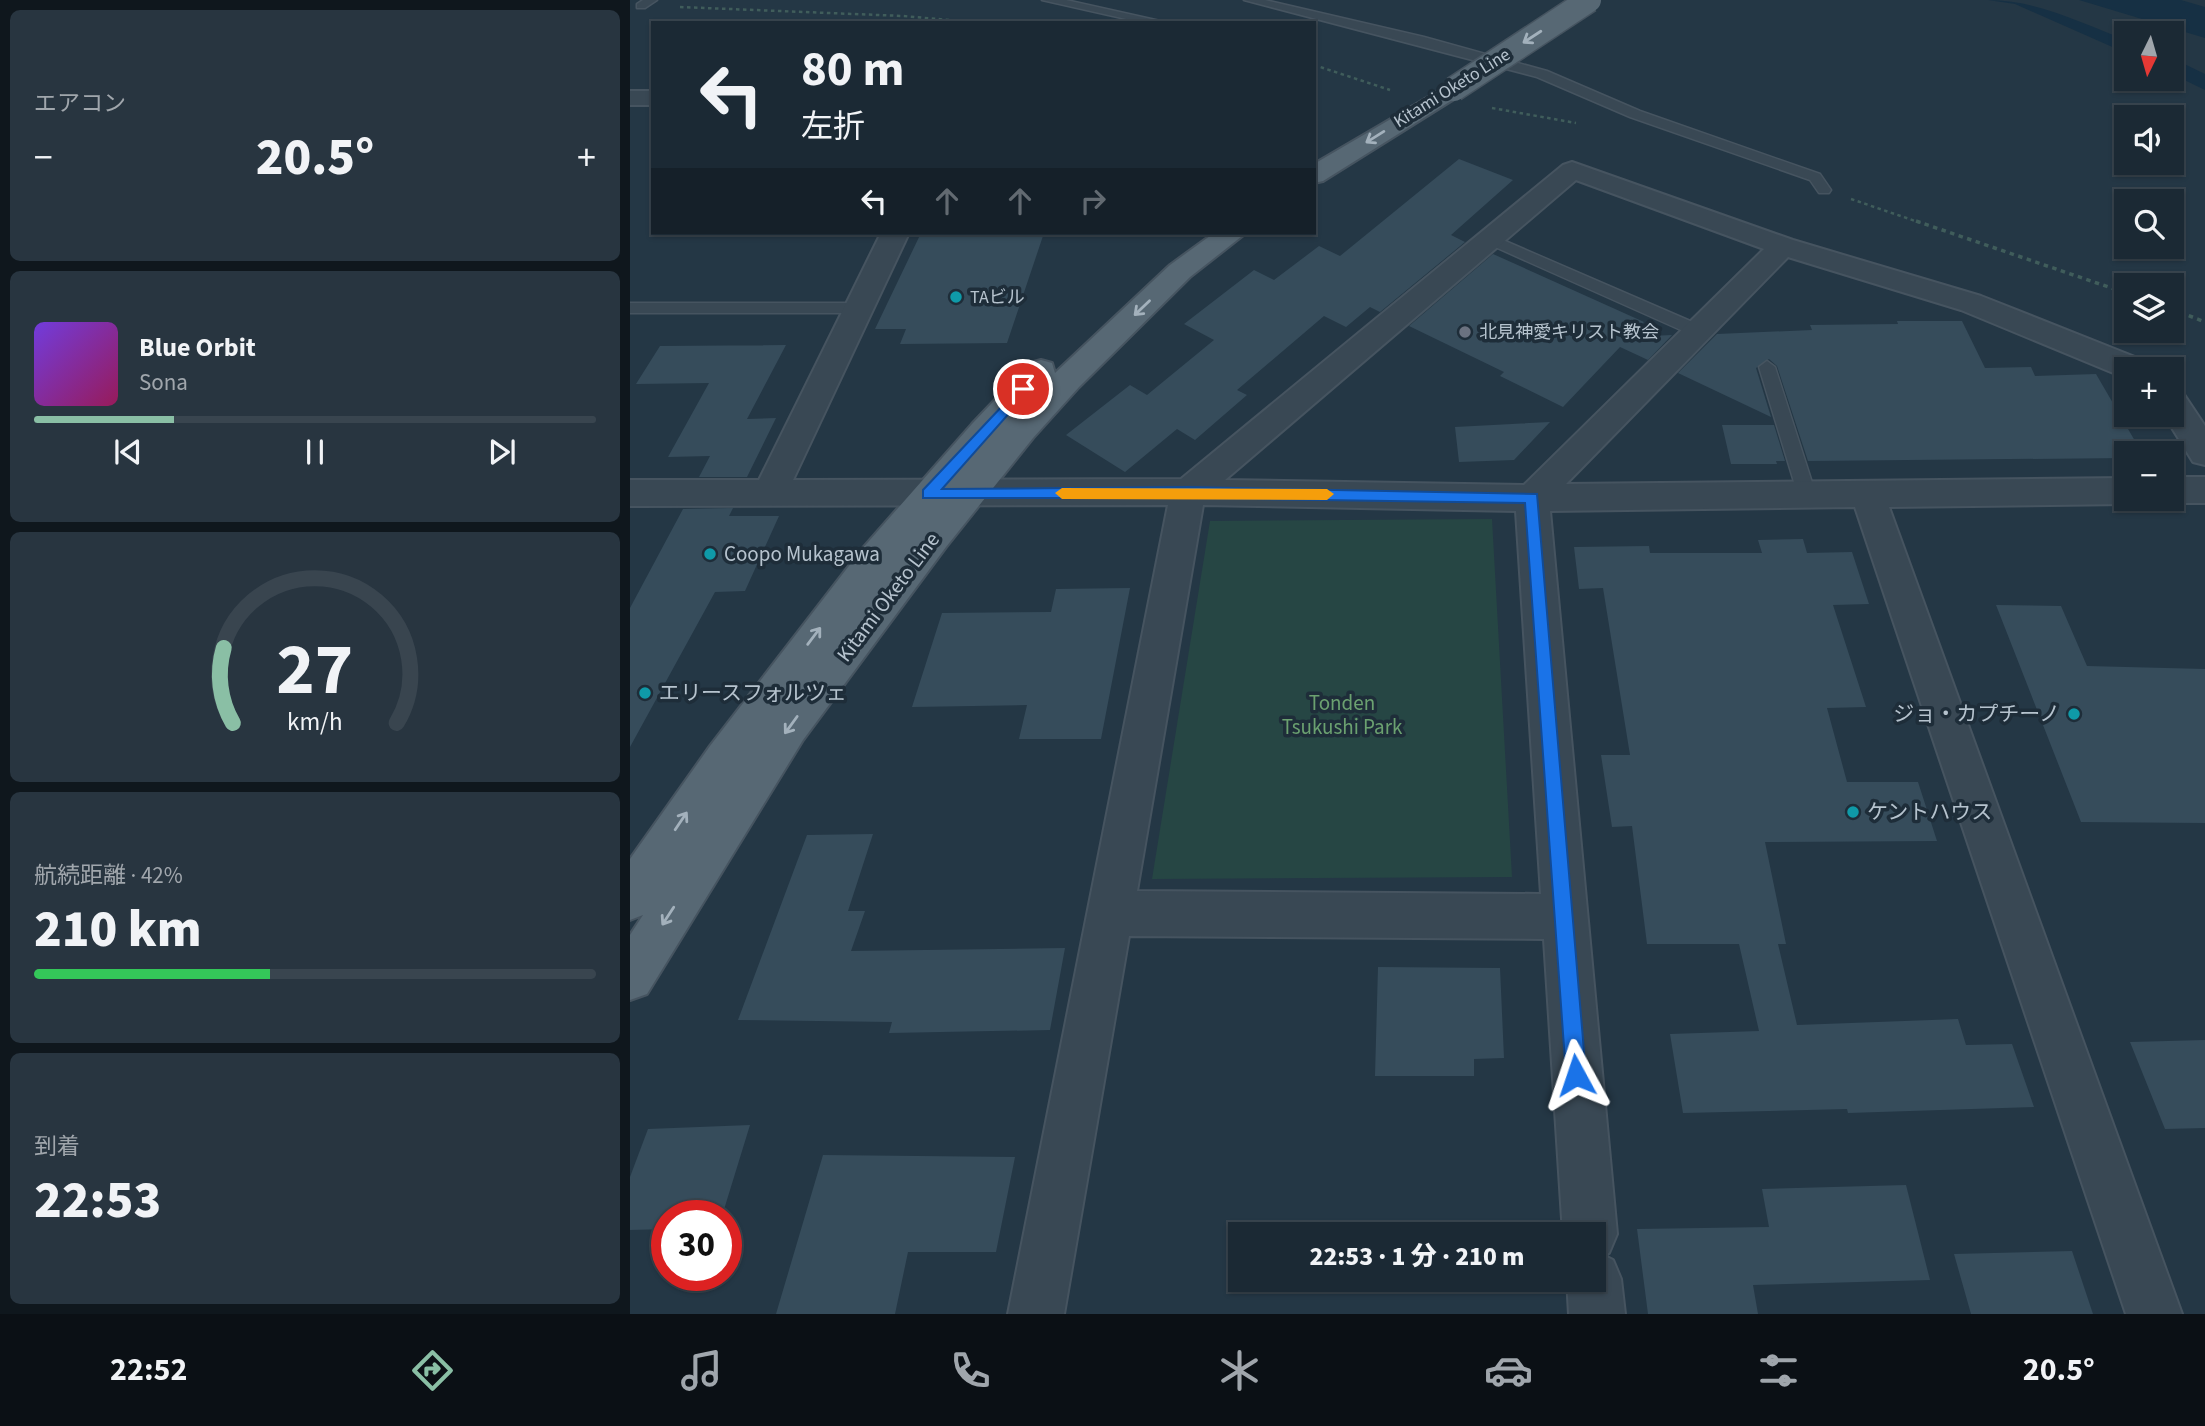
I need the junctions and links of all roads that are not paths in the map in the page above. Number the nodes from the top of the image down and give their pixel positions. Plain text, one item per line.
1 (1048, 0) edge
2 (1250, 0) edge
3 (1552, 0) edge
4 (1589, 0) edge
5 (1153, 21) edge
6 (1450, 77) junction
7 (1413, 87) road end
8 (651, 97) edge
9 (630, 98) edge
10 (1316, 149) edge
11 (1316, 174) edge
12 (1824, 190) dead end
13 (894, 235) edge
14 (1191, 235) edge
15 (1229, 235) edge
16 (1489, 239) junction
17 (1783, 246) junction
18 (858, 307) junction
19 (630, 308) edge
20 (1698, 331) junction
21 (2114, 361) edge
22 (1767, 367) dead end
23 (2184, 420) edge
24 (2205, 453) edge
25 (2205, 490) edge
26 (2114, 491) edge
27 (2184, 491) edge
28 (1188, 492) junction
29 (770, 493) junction
30 (1867, 493) junction
31 (630, 494) edge
32 (928, 494) junction
33 (969, 494) junction
34 (1807, 495) junction
35 (1532, 498) junction
36 (630, 898) edge
37 (1110, 913) junction
38 (1563, 917) junction
39 (630, 977) edge
40 (1589, 1222) edge
41 (1595, 1292) edge
42 (1036, 1314) edge
43 (1597, 1314) edge
44 (2154, 1314) edge

1 - 5 lane
2 - 12 lane
3 - 6 main road, Kitami Oketo Line
4 -> 6 main road, Kitami Oketo Line, bridge
6 -> 11 main road, Kitami Oketo Line
7 - 10 main road, Kitami Oketo Line
8 - 9 street
13 - 18 street
14 - 32 main road, Kitami Oketo Line
15 -> 33 main road, Kitami Oketo Line
16 - 17 street
16 - 20 lane
16 - 28 street
17 - 20 street
17 - 21 street
18 - 19 lane
18 - 29 street
20 - 35 street
22 - 34 lane
23 - 24 street
25 - 27 street
26 - 30 street
28 - 33 street
28 - 35 street
28 - 37 street
29 - 31 street
29 - 32 street
30 - 34 street
30 - 44 street
32 - 33 street
36 -> 32 main road, Kitami Oketo Line
33 -> 39 main road, Kitami Oketo Line
34 - 35 street
35 - 38 street
37 - 38 street
37 - 42 street
38 - 40 street
41 - 43 street

